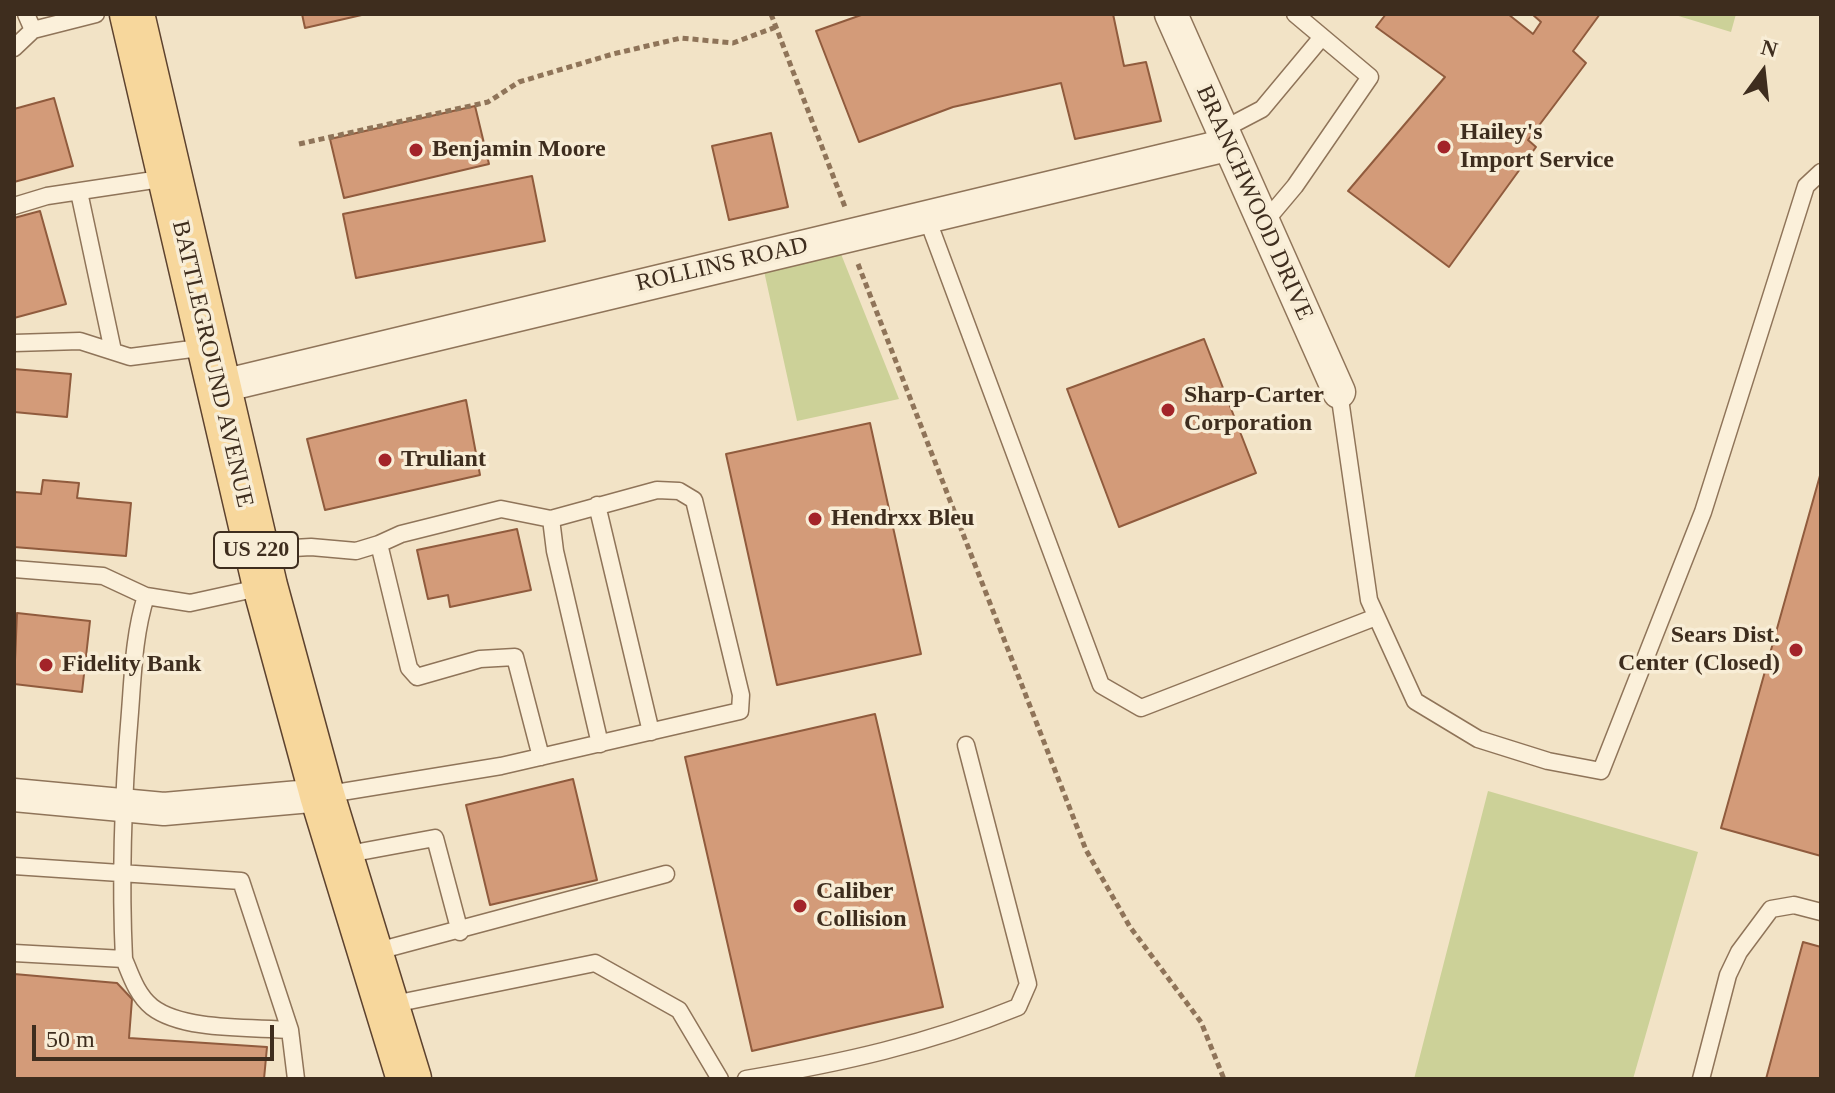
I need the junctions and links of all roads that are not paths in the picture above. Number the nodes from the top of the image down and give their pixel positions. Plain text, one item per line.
1 (26, 14) edge
2 (96, 14) edge
3 (132, 14) edge
4 (1171, 14) edge
5 (1295, 14) edge
6 (33, 30) junction
7 (1322, 37) junction
8 (14, 48) edge
9 (1224, 138) junction
10 (1821, 172) edge
11 (169, 178) junction
12 (79, 192) junction
13 (14, 206) edge
14 (927, 218) junction
15 (1263, 224) junction
16 (14, 343) edge
17 (113, 351) junction
18 (212, 367) junction
19 (1339, 392) joint
20 (597, 505) junction
21 (551, 519) junction
22 (379, 544) junction
23 (260, 568) junction
24 (14, 569) edge
25 (146, 596) junction
26 (1376, 617) junction
27 (651, 732) junction
28 (600, 744) junction
29 (966, 745) dead end
30 (541, 757) junction
31 (14, 795) edge
32 (322, 795) junction
33 (122, 805) junction
34 (340, 855) junction
35 (14, 866) edge
36 (120, 873) junction
37 (666, 874) dead end
38 (1821, 912) edge
39 (460, 932) junction
40 (14, 953) edge
41 (372, 953) junction
42 (124, 959) junction
43 (387, 1005) junction
44 (290, 1030) junction
45 (296, 1079) edge
46 (409, 1079) edge
47 (720, 1079) edge
48 (746, 1079) edge
49 (1701, 1079) edge

1 - 6 lane
2 - 6 lane
3 - 11 main road, BATTLEGROUND AVENUE / US 220
4 - 9 street, BRANCHWOOD DRIVE
5 - 7 lane
6 - 8 lane
7 - 9 lane
7 - 15 lane
9 - 14 street, ROLLINS ROAD
9 - 15 street, BRANCHWOOD DRIVE
10 - 26 lane
11 - 12 lane
11 - 18 main road, BATTLEGROUND AVENUE / US 220
12 - 13 lane
12 - 17 lane
14 - 18 street, ROLLINS ROAD
14 - 26 lane
15 - 19 street, BRANCHWOOD DRIVE
16 - 17 lane
17 - 18 lane
18 - 23 main road, BATTLEGROUND AVENUE / US 220
19 - 26 lane
20 - 21 lane
20 - 27 lane
20 - 27 lane
21 - 22 lane
21 - 28 lane
22 - 23 lane
22 - 30 lane
23 - 25 lane
23 - 32 main road, BATTLEGROUND AVENUE / US 220
24 - 25 lane
25 - 33 lane
27 - 28 lane
28 - 30 lane
29 - 48 lane
30 - 32 lane
31 - 33 street
32 - 33 street
32 - 34 main road, BATTLEGROUND AVENUE / US 220
33 - 36 lane
34 - 39 lane
34 - 41 main road, BATTLEGROUND AVENUE / US 220
35 - 36 lane
36 - 42 lane
36 - 44 lane
37 - 39 lane
38 - 49 lane
39 - 41 lane
40 - 42 lane
41 - 43 main road, BATTLEGROUND AVENUE / US 220
42 - 44 lane
43 - 46 main road, BATTLEGROUND AVENUE / US 220
43 - 47 lane
44 - 45 lane

